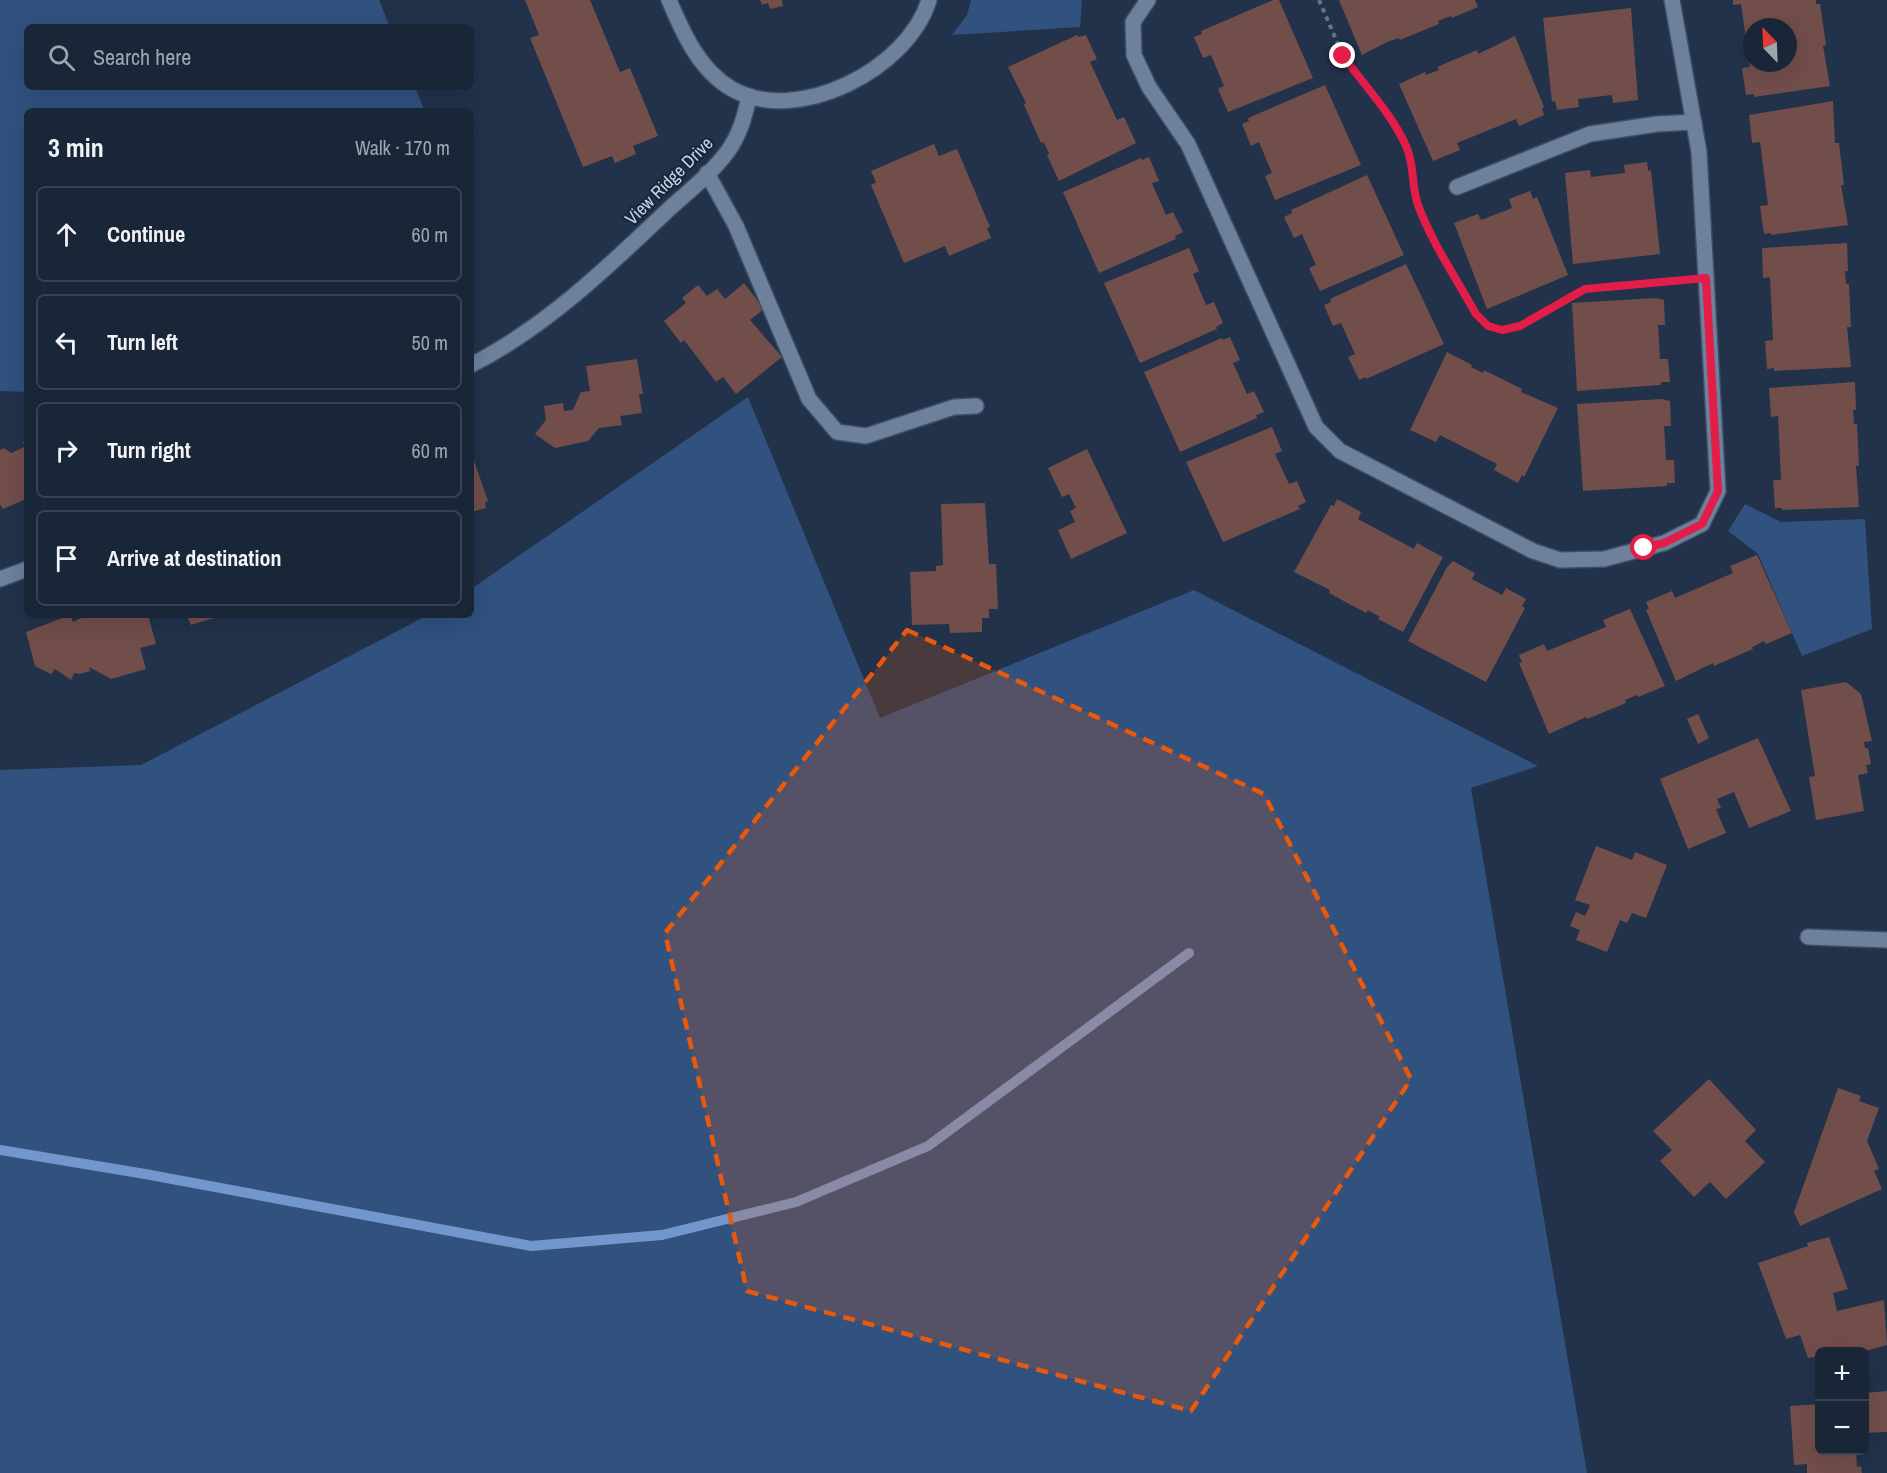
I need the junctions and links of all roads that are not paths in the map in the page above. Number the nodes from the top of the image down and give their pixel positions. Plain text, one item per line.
1 (669, 0) edge
2 (929, 0) edge
3 (1148, 0) edge
4 (1672, 0) edge
5 (749, 96) junction
6 (1694, 122) junction
7 (707, 173) junction
8 (1457, 187) dead end
9 (474, 363) edge
10 (976, 406) dead end
11 (24, 570) edge
12 (0, 579) edge
13 (1808, 937) dead end
14 (1887, 940) edge

1 - 5 street
2 - 5 street
3 - 6 street
4 - 6 street
5 - 7 street, View Ridge Drive
6 - 8 street
7 - 9 street, View Ridge Drive
7 - 10 street
11 - 12 street
13 - 14 street

